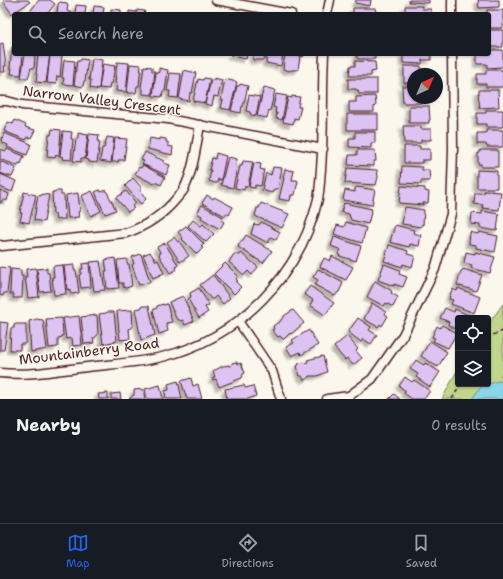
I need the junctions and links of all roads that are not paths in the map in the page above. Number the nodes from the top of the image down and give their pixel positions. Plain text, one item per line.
1 (216, 0) edge
2 (330, 0) edge
3 (452, 0) edge
4 (280, 12) edge
5 (327, 12) edge
6 (452, 12) edge
7 (324, 56) edge
8 (452, 56) edge
9 (0, 101) edge
10 (200, 125) junction
11 (323, 149) junction
12 (0, 245) edge
13 (238, 321) junction
14 (0, 373) edge
15 (281, 399) edge
16 (327, 399) edge

1 - 4 street
2 - 5 street
3 - 6 street
7 - 11 street, Mountainberry Road
8 - 16 street
9 - 10 street, Narrow Valley Crescent
10 - 11 street, Narrow Valley Crescent
10 - 12 street
11 - 13 street, Mountainberry Road
13 - 14 street, Mountainberry Road
13 - 15 street

